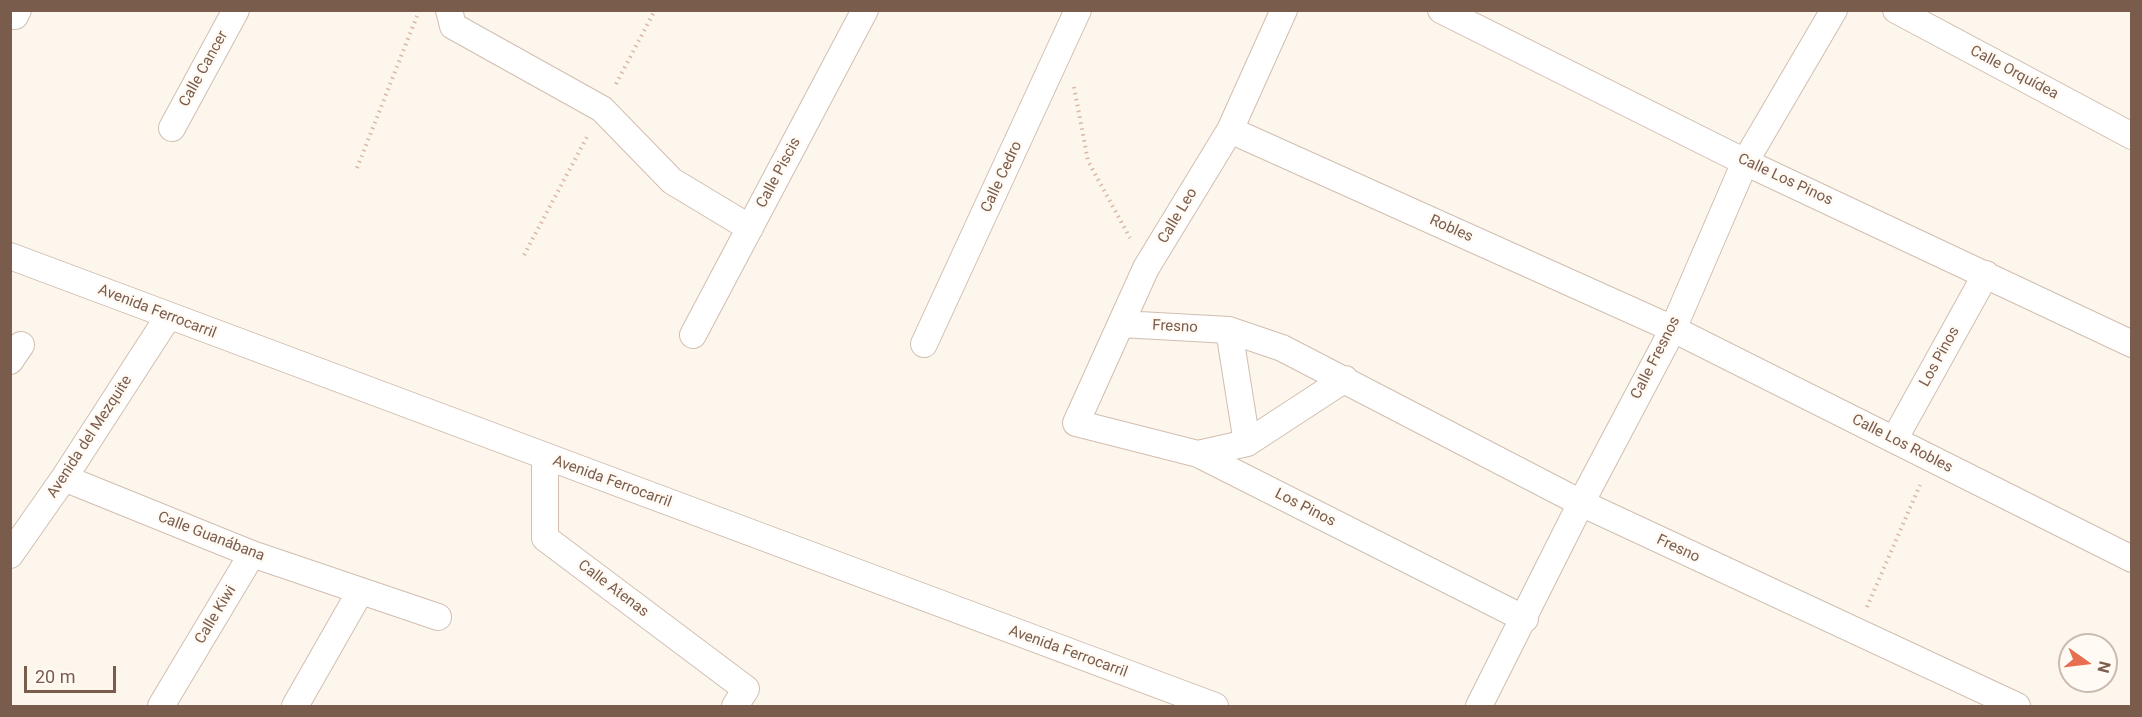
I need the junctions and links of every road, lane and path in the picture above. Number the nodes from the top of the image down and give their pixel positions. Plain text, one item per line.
1 (237, 10) edge
2 (419, 10) edge
3 (449, 10) edge
4 (865, 10) edge
5 (1078, 10) edge
6 (1284, 10) edge
7 (1441, 10) edge
8 (1834, 10) edge
9 (1896, 10) edge
10 (1074, 84) dead end
11 (172, 128) dead end
12 (1230, 130) junction
13 (2132, 136) edge
14 (1745, 162) junction
15 (357, 168) dead end
16 (750, 228) junction
17 (10, 256) edge
18 (1146, 268) junction
19 (1986, 274) junction
20 (168, 317) junction
21 (1120, 324) junction
22 (1673, 329) junction
23 (1229, 330) junction
24 (693, 335) dead end
25 (924, 344) dead end
26 (2132, 344) edge
27 (1345, 379) junction
28 (1076, 423) joint
29 (1894, 440) junction
30 (1247, 443) junction
31 (1198, 454) junction
32 (545, 457) junction
33 (1932, 459) junction
34 (64, 478) junction
35 (1581, 503) junction
36 (252, 554) junction
37 (10, 555) edge
38 (2132, 559) edge
39 (360, 592) junction
40 (438, 617) dead end
41 (1524, 619) junction
42 (1856, 631) junction
43 (740, 698) edge
44 (162, 706) edge
45 (295, 706) edge
46 (1215, 706) edge
47 (1479, 706) edge
48 (2017, 706) edge

1 - 11 street, Calle Cancer
2 - 15 path
3 - 16 street
4 - 16 street, Calle Piscis
5 - 25 street, Calle Cedro
6 - 12 street, Calle Leo
7 - 14 street, Calle Los Pinos
8 - 14 street, Calle Fresnos
9 - 13 street, Calle Orquídea
10 - 18 path
12 - 18 street, Calle Leo
12 - 22 street, Robles
14 - 19 street, Calle Los Pinos
14 - 22 street, Calle Fresnos
16 - 24 street, Calle Piscis
17 - 20 street, Avenida Ferrocarril
18 - 21 street, Calle Leo
19 - 26 street, Calle Los Pinos
19 - 29 street, Los Pinos
20 - 32 street, Avenida Ferrocarril
20 - 34 street, Avenida del Mezquite
21 - 23 street, Fresno
21 - 28 street, Calle Leo
22 - 29 street, Calle Los Robles
22 - 35 street, Calle Fresnos
23 - 27 street, Fresno
23 - 30 street
27 - 30 street
27 - 35 street, Fresno
28 - 31 street, Los Pinos
29 - 33 street, Calle Los Robles
30 - 31 street
31 - 41 street, Los Pinos
32 - 43 street, Calle Atenas
32 - 46 street, Avenida Ferrocarril
33 - 38 street, Calle Los Robles
33 - 42 path
34 - 36 street, Calle Guanábana
34 - 37 street, Avenida del Mezquite
35 - 41 street, Calle Fresnos
35 - 42 street, Fresno
36 - 39 street, Calle Guanábana
36 - 44 street, Calle Kiwi
39 - 40 street, Calle Guanábana
39 - 45 street
41 - 47 street, Calle Fresnos
42 - 48 street, Fresno

